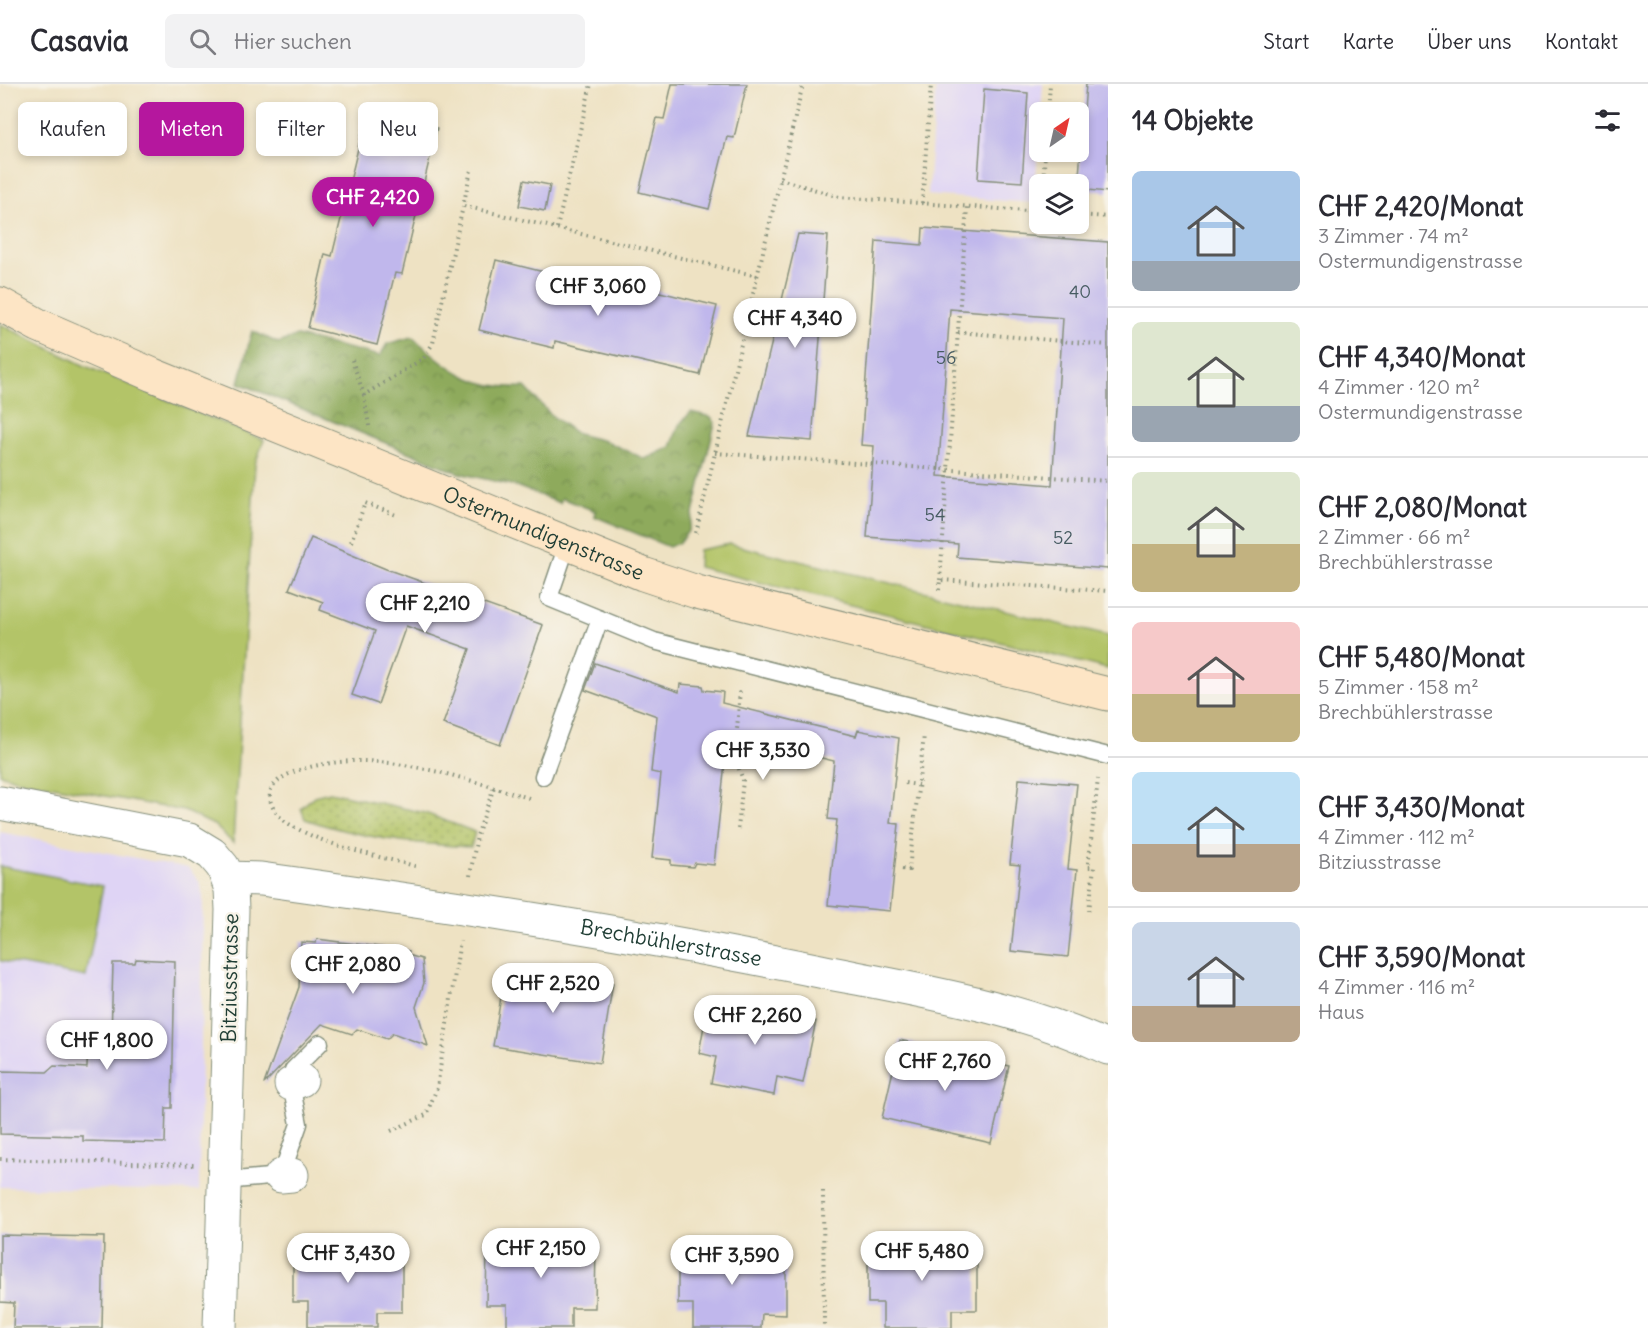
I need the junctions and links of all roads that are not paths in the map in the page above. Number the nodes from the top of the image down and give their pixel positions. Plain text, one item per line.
1 (0, 304) edge
2 (567, 545) junction
3 (600, 619) junction
4 (1108, 694) edge
5 (1105, 755) edge
6 (543, 776) road end
7 (0, 803) edge
8 (228, 878) junction
9 (320, 1043) dead end
10 (1108, 1048) edge
11 (214, 1174) junction
12 (220, 1328) edge

1 - 2 main road, Ostermundigenstrasse
2 - 3 lane
2 - 4 main road, Ostermundigenstrasse
3 - 5 lane
3 - 6 lane
7 - 8 street, Bitziusstrasse
8 - 10 street, Brechbühlerstrasse
8 - 11 street, Bitziusstrasse
9 - 11 lane
11 - 12 street, Bitziusstrasse

